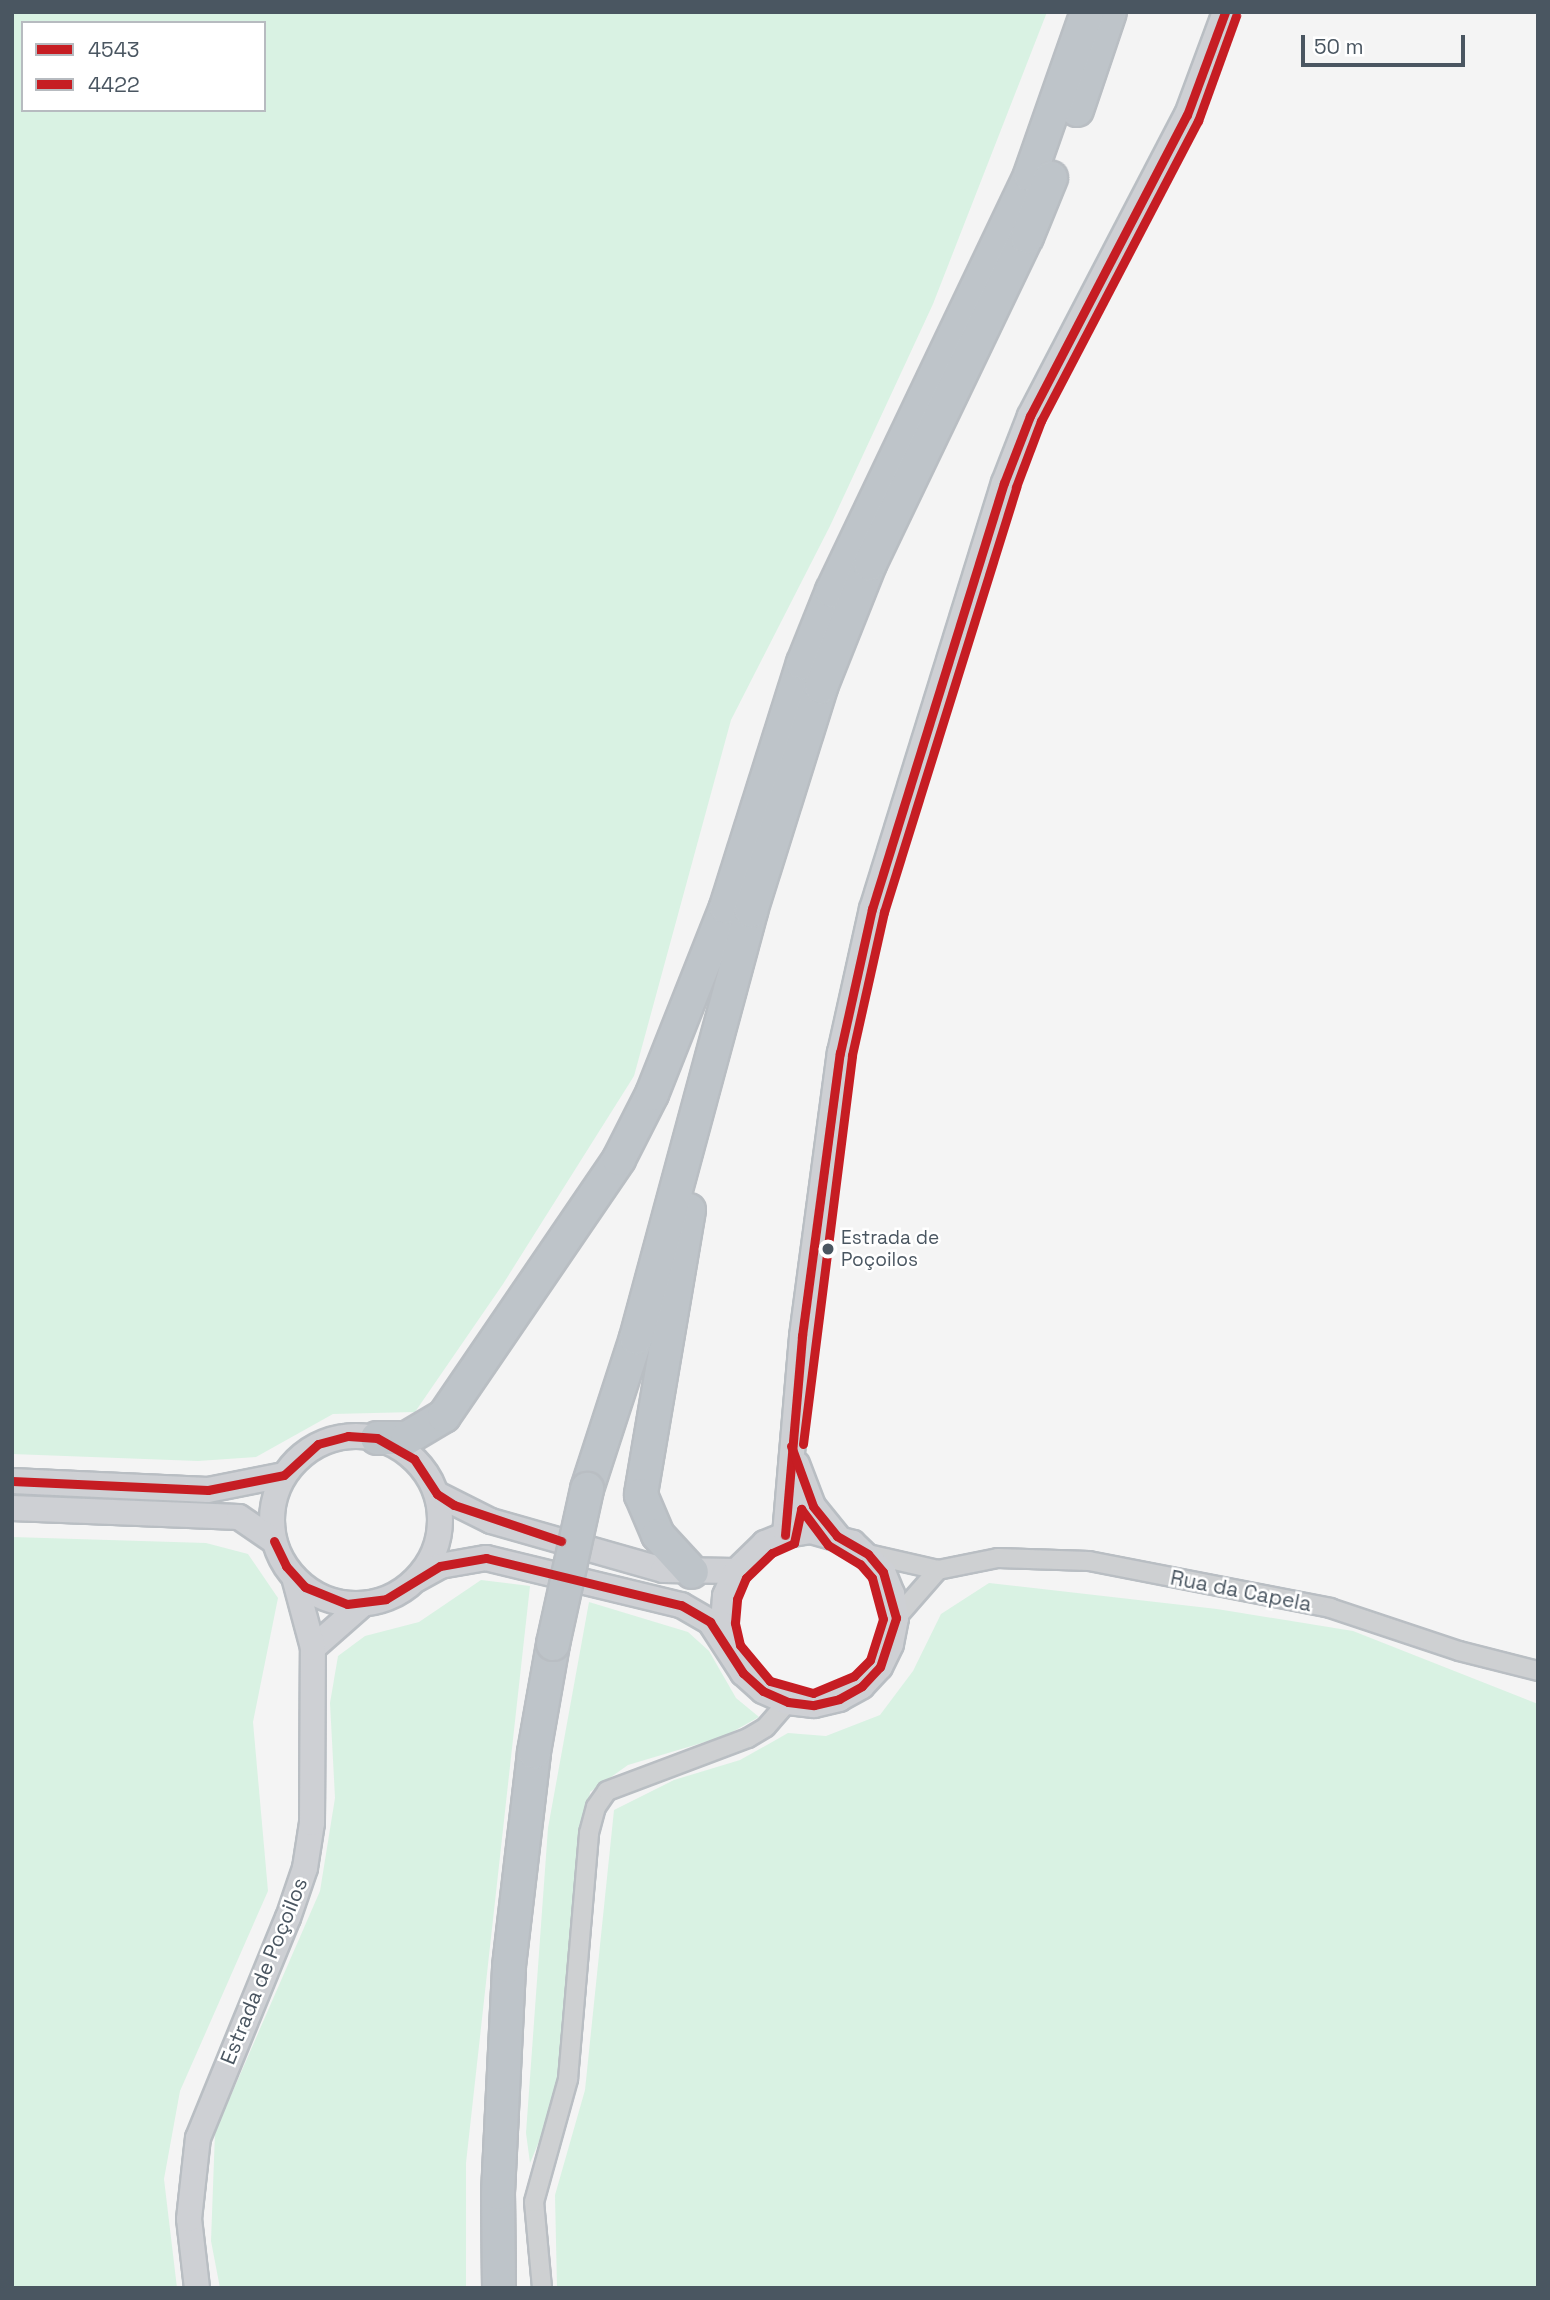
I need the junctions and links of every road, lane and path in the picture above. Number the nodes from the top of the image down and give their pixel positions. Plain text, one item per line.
1 (1087, 12) edge
2 (1110, 12) edge
3 (1225, 12) edge
4 (738, 909) junction
5 (377, 1438) junction
6 (791, 1446) junction
7 (284, 1475) junction
8 (12, 1481) edge
9 (437, 1494) junction
10 (12, 1508) edge
11 (785, 1535) junction
12 (837, 1536) junction
13 (274, 1541) junction
14 (868, 1554) junction
15 (938, 1570) junction
16 (736, 1571) junction
17 (692, 1572) junction
18 (294, 1577) junction
19 (417, 1579) junction
20 (362, 1605) junction
21 (895, 1618) junction
22 (313, 1648) junction
23 (729, 1650) junction
24 (1538, 1671) edge
25 (788, 1702) junction
26 (197, 2288) edge
27 (499, 2288) edge
28 (542, 2288) edge

1 - 4 highway
2 - 4 highway
3 - 6 street, Estrada de Poçoilos
4 - 5 highway
4 - 17 highway
4 - 27 highway, bridge
5 - 7 street, Estrada de Poçoilos
5 - 9 street, Estrada de Poçoilos
6 - 11 street, Estrada de Poçoilos
6 - 12 street, Estrada de Poçoilos
7 - 8 street
7 - 13 street, Estrada de Poçoilos
9 - 17 street
9 - 19 street, Estrada de Poçoilos
10 - 13 street
11 - 12 street, Estrada de Poçoilos
11 - 16 street, Estrada de Poçoilos
12 - 14 street, Estrada de Poçoilos
13 - 18 street, Estrada de Poçoilos
14 - 15 street, Rua da Capela
14 - 21 street, Estrada de Poçoilos
15 - 21 street
15 - 24 street, Rua da Capela
16 - 17 street
16 - 23 street, Estrada de Poçoilos
18 - 20 street, Estrada de Poçoilos
18 - 22 street, Estrada de Poçoilos
19 - 20 street, Estrada de Poçoilos
19 - 23 street, Estrada de Poçoilos
20 - 22 street, Estrada de Poçoilos
21 - 25 street, Estrada de Poçoilos
22 - 26 street, Estrada de Poçoilos
23 - 25 street, Estrada de Poçoilos
25 - 28 street

